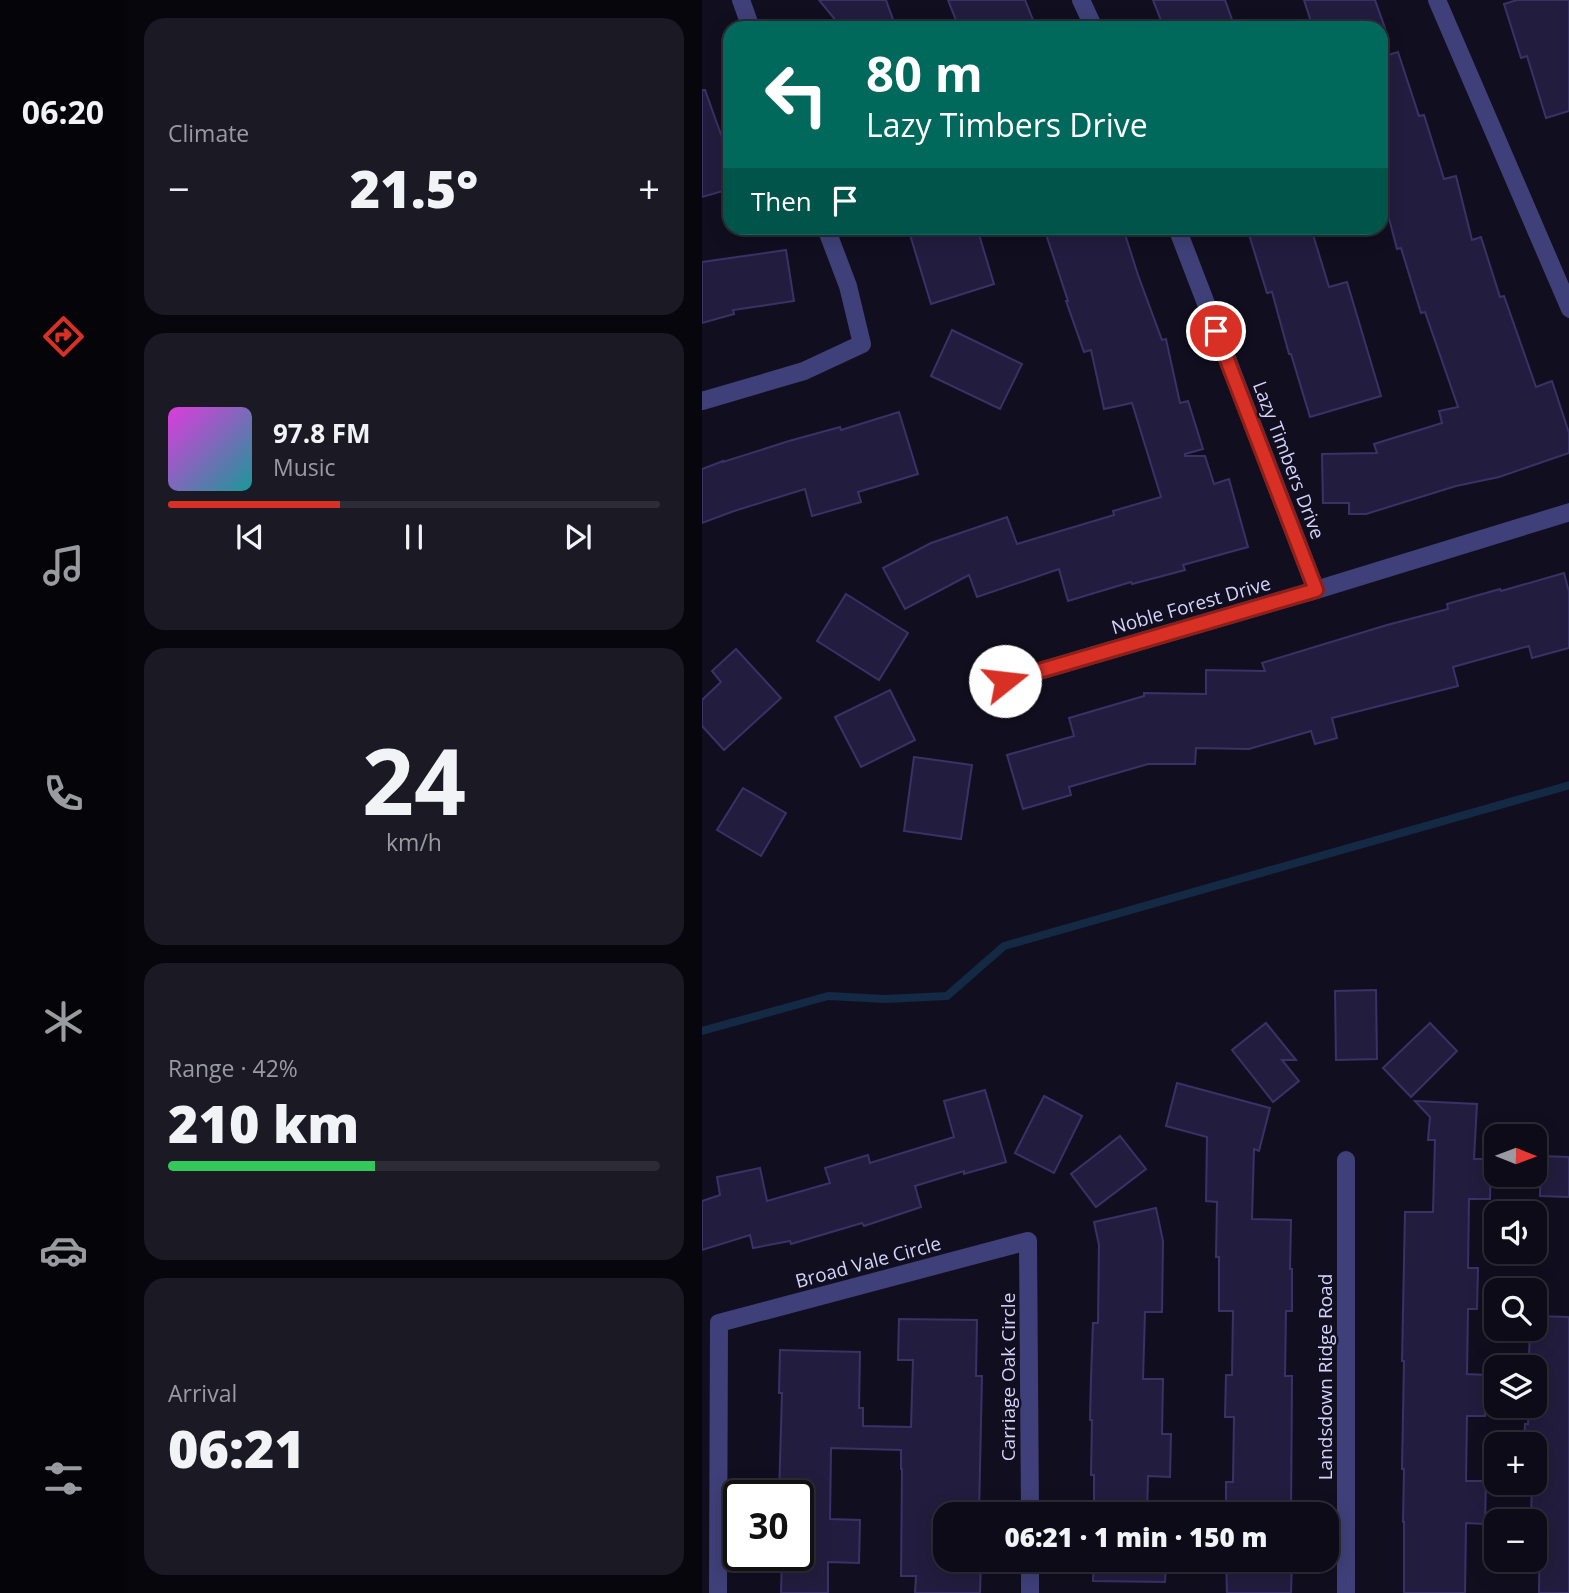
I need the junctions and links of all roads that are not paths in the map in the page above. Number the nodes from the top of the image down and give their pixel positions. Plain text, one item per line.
1 (741, 0) edge
2 (1081, 0) edge
3 (1437, 0) edge
4 (748, 21) edge
5 (1090, 21) edge
6 (829, 235) edge
7 (1180, 235) edge
8 (1569, 309) edge
9 (702, 401) edge
10 (1569, 512) edge
11 (1316, 590) junction
12 (984, 681) dead end
13 (1346, 1160) dead end
14 (1028, 1241) joint
15 (1030, 1502) edge
16 (1030, 1572) edge
17 (718, 1593) edge
18 (1030, 1593) edge
19 (1347, 1593) edge

1 - 4 street
2 - 5 street
3 - 8 street
6 - 9 street
7 - 11 street, Lazy Timbers Drive
10 - 11 street, Noble Forest Drive
11 - 12 street, Noble Forest Drive
13 - 19 street, Landsdown Ridge Road
14 - 15 street, Carriage Oak Circle
14 - 17 street, Broad Vale Circle
16 - 18 street

